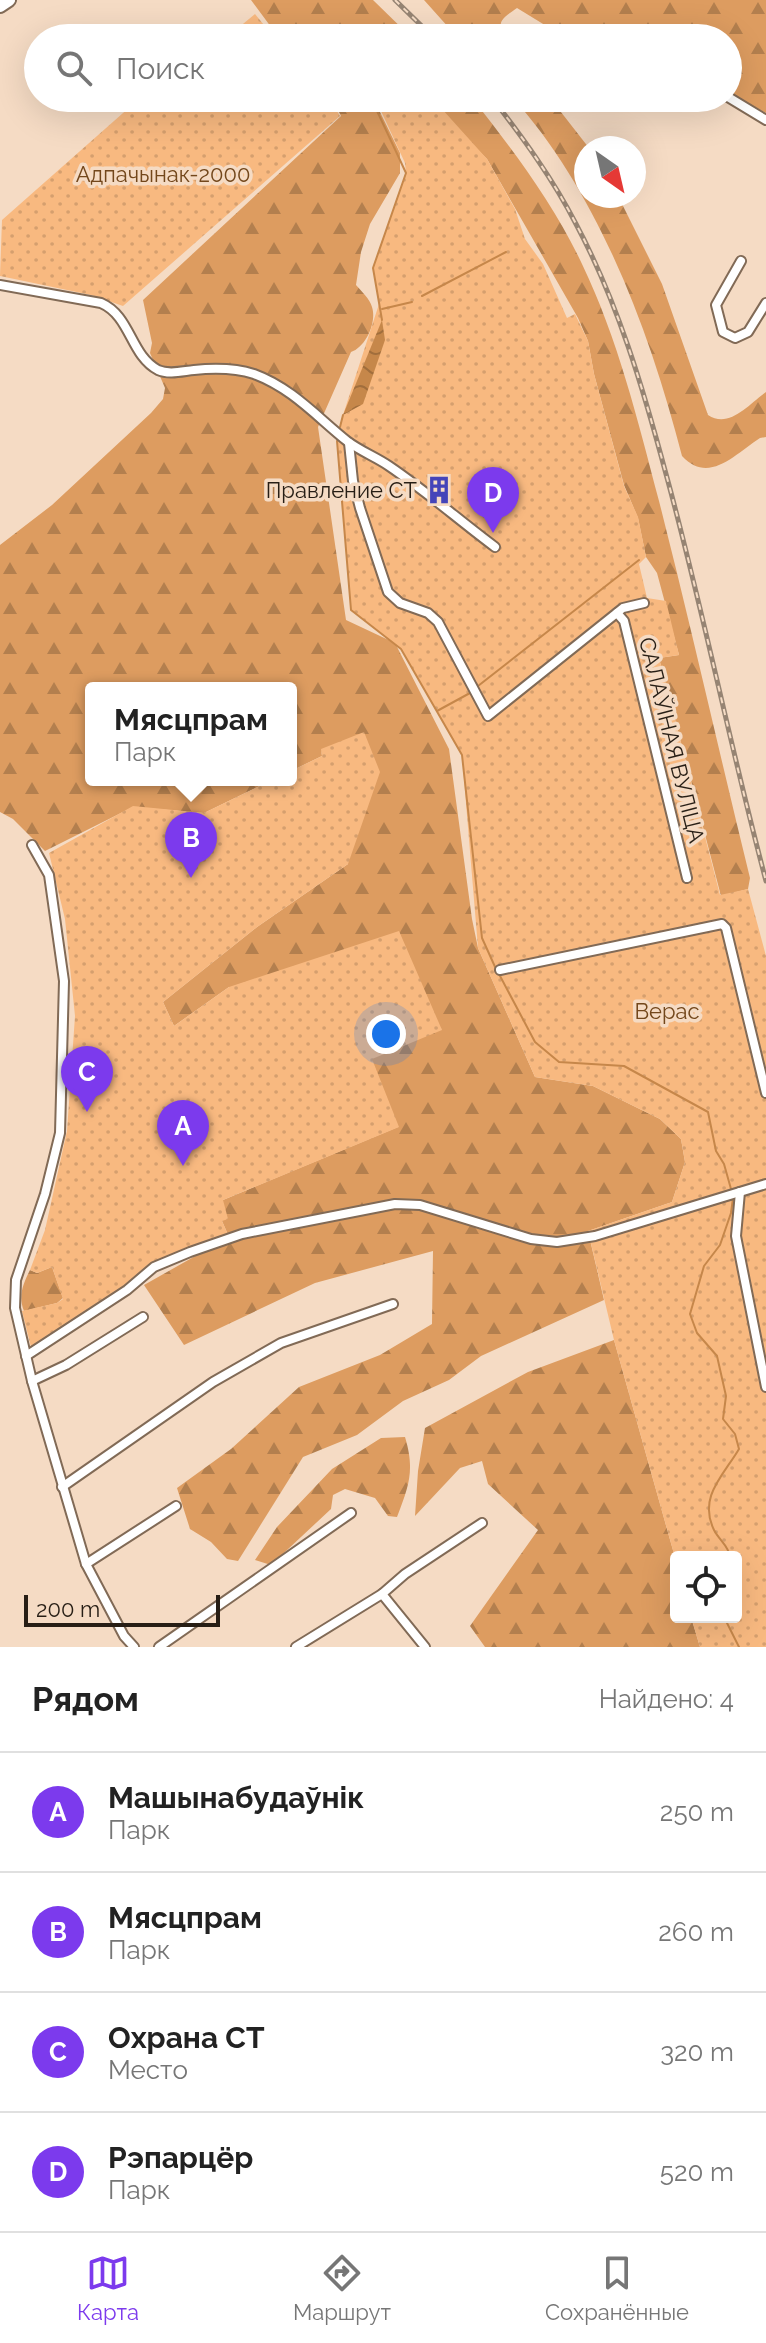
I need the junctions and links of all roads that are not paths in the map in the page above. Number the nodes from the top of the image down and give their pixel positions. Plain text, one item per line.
1 (9, 0) edge
2 (0, 6) edge
3 (742, 105) edge
4 (766, 120) edge
5 (741, 261) dead end
6 (0, 285) edge
7 (766, 303) edge
8 (349, 443) junction
9 (495, 547) dead end
10 (644, 603) dead end
11 (617, 613) junction
12 (32, 845) dead end
13 (687, 878) dead end
14 (500, 970) dead end
15 (766, 1093) edge
16 (765, 1184) edge
17 (740, 1192) junction
18 (766, 1195) edge
19 (393, 1304) dead end
20 (143, 1317) dead end
21 (26, 1356) junction
22 (32, 1381) junction
23 (766, 1387) edge
24 (62, 1487) junction
25 (176, 1506) dead end
26 (351, 1513) dead end
27 (482, 1523) dead end
28 (86, 1564) junction
29 (382, 1594) junction
30 (134, 1647) edge
31 (159, 1647) edge
32 (296, 1647) edge
33 (425, 1647) edge

1 - 2 highway
3 - 4 street
5 - 7 street
6 - 8 street
8 - 9 street
8 - 11 street
10 - 11 street
11 - 13 street, САЛАЎІНАЯ ВУЛІЦА
12 - 21 street
14 - 15 street
16 - 17 street
16 - 18 street
17 - 21 street
17 - 23 street
19 - 24 street
20 - 22 street
21 - 22 street
22 - 24 street
24 - 28 street
25 - 28 street
26 - 31 street
27 - 29 street
28 - 30 street
29 - 32 street
29 - 33 street

